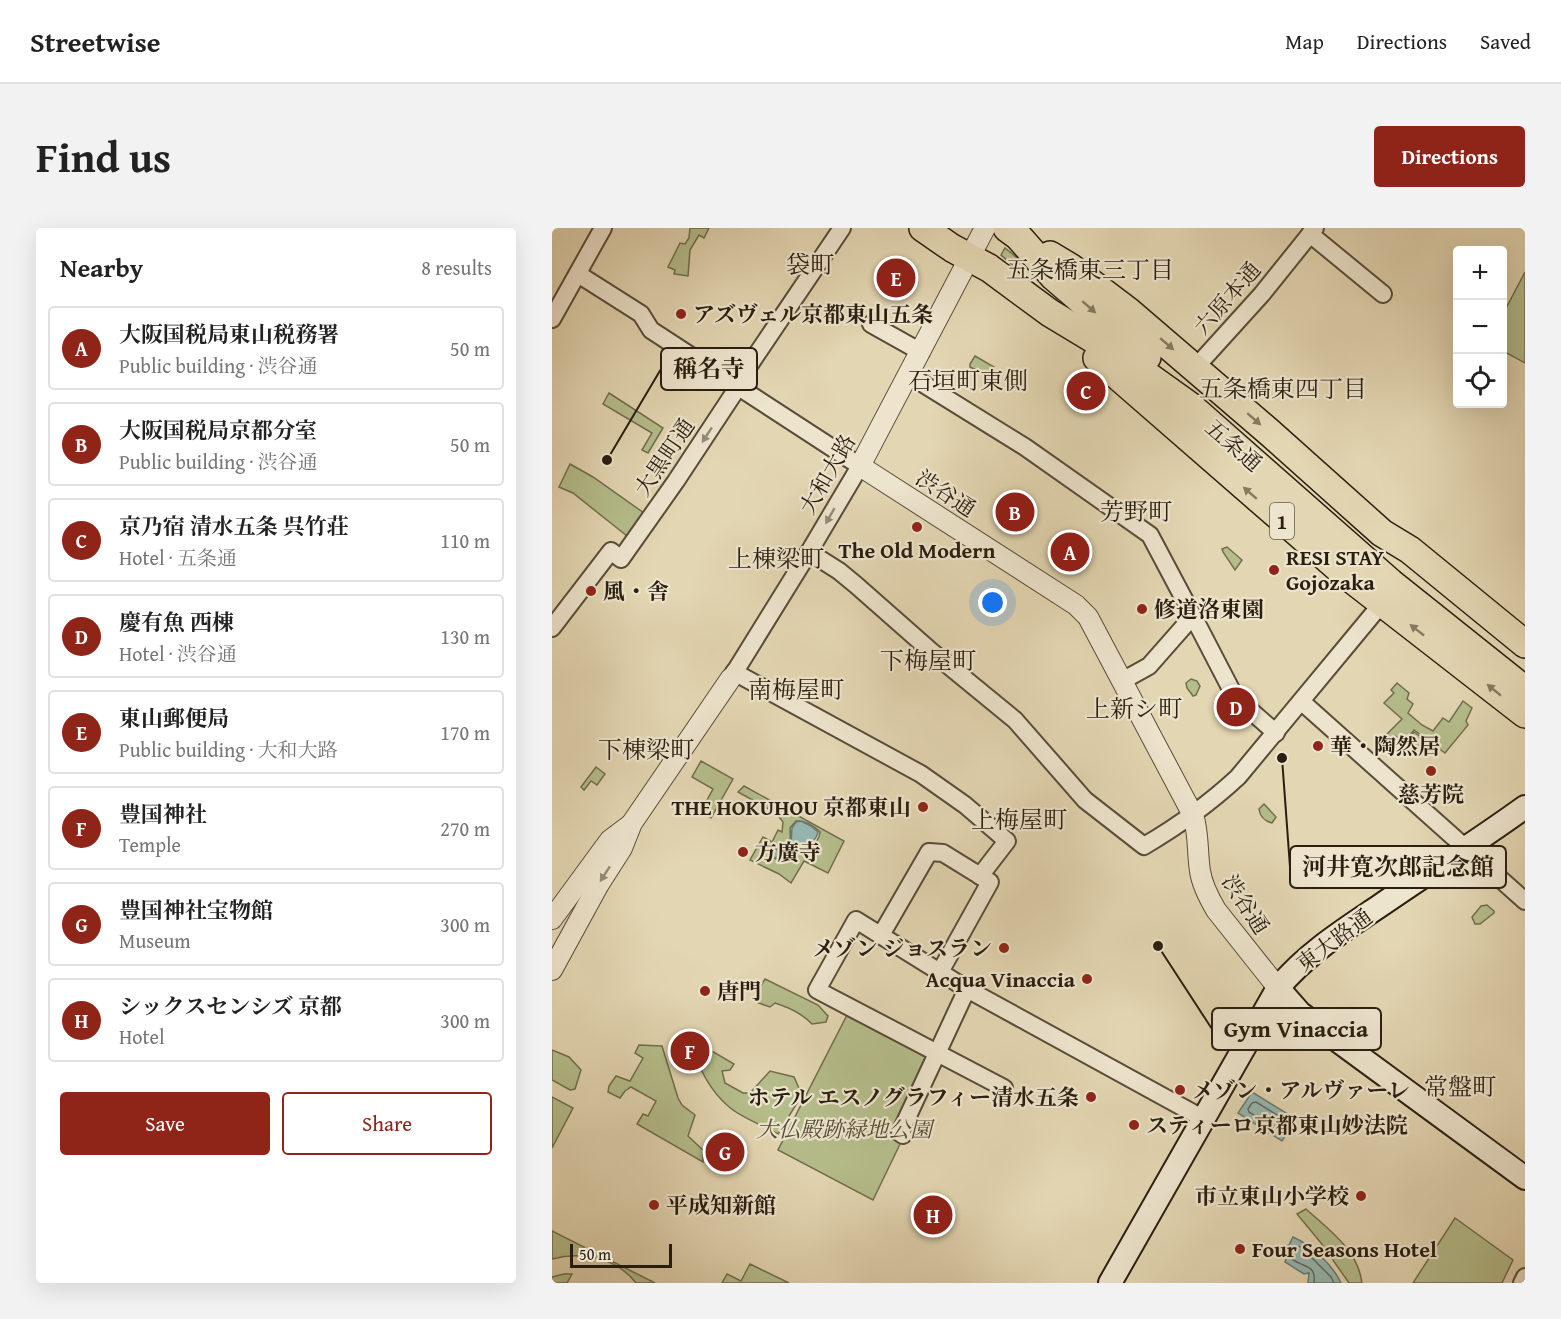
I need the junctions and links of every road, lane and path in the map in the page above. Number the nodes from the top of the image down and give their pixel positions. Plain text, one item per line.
1 (603, 228) edge
2 (842, 228) edge
3 (923, 228) edge
4 (986, 228) edge
5 (1312, 231) edge
6 (1013, 232) edge
7 (970, 258) junction
8 (578, 274) junction
9 (1383, 294) dead end
10 (1050, 314) junction
11 (552, 319) edge
12 (871, 324) dead end
13 (921, 352) junction
14 (1195, 368) junction
15 (909, 375) junction
16 (735, 385) junction
17 (1193, 402) junction
18 (860, 466) junction
19 (1382, 533) junction
20 (809, 552) junction
21 (1383, 602) junction
22 (1193, 616) junction
23 (552, 628) edge
24 (1525, 644) edge
25 (1525, 660) edge
26 (732, 675) junction
27 (1525, 678) edge
28 (1122, 681) junction
29 (1525, 690) edge
30 (1302, 702) junction
31 (1525, 714) edge
32 (1276, 733) junction
33 (1525, 807) edge
34 (1193, 815) junction
35 (632, 823) junction
36 (1466, 850) junction
37 (980, 876) junction
38 (1525, 901) edge
39 (556, 906) edge
40 (580, 917) junction
41 (881, 935) junction
42 (552, 970) edge
43 (940, 972) junction
44 (1278, 988) junction
45 (967, 989) junction
46 (936, 1053) junction
47 (1004, 1088) dead end
48 (1204, 1119) junction
49 (903, 1135) dead end
50 (1525, 1178) edge
51 (1525, 1277) edge
52 (1110, 1283) edge
53 (1522, 1283) edge

1 - 8 street
2 - 16 street, 大黒町通
3 - 7 highway, 五条通 / 1
4 - 7 street, 大和大路
5 - 9 street
5 - 14 street, 六原本通
6 -> 14 highway, 1
6 -> 17 highway, 五条通 / 1
7 - 10 highway, 五条通 / 1
7 - 13 street, 大和大路
8 - 11 street
8 - 16 street, 渋谷通
10 - 17 highway, 五条通 / 1
21 -> 10 highway, 1
12 - 13 street
13 - 15 street, 大和大路
14 -> 19 highway, 1
15 - 18 street, 大和大路
15 - 22 street
16 - 18 street, 渋谷通
16 -> 23 street, 大黒町通
17 - 27 highway, 五条通 / 1
17 - 29 highway, 五条通 / 1
18 -> 20 street, 大和大路
18 - 28 street, 渋谷通
19 - 24 highway, 1
19 - 25 highway, 1
20 - 26 street, 大和大路
20 - 34 street
21 - 30 street
31 -> 21 highway, 1
22 - 28 street
22 - 32 street
26 - 35 street, 大和大路
26 - 37 street
28 - 34 street, 渋谷通
30 - 32 street
30 - 36 street
32 - 34 street
33 - 36 main road, 東大路通
34 - 44 street, 渋谷通
35 - 39 street
35 -> 40 street
36 - 38 street
36 - 44 main road, 東大路通
37 - 41 street
37 - 43 street
39 - 40 street
40 - 42 street
41 - 43 street
41 - 46 street
43 - 45 street
44 - 48 main road, 東大路通
44 - 50 main road
45 - 46 street
45 - 48 street
46 - 47 street
46 - 49 street
48 - 52 main road, 東大路通
51 - 53 street

